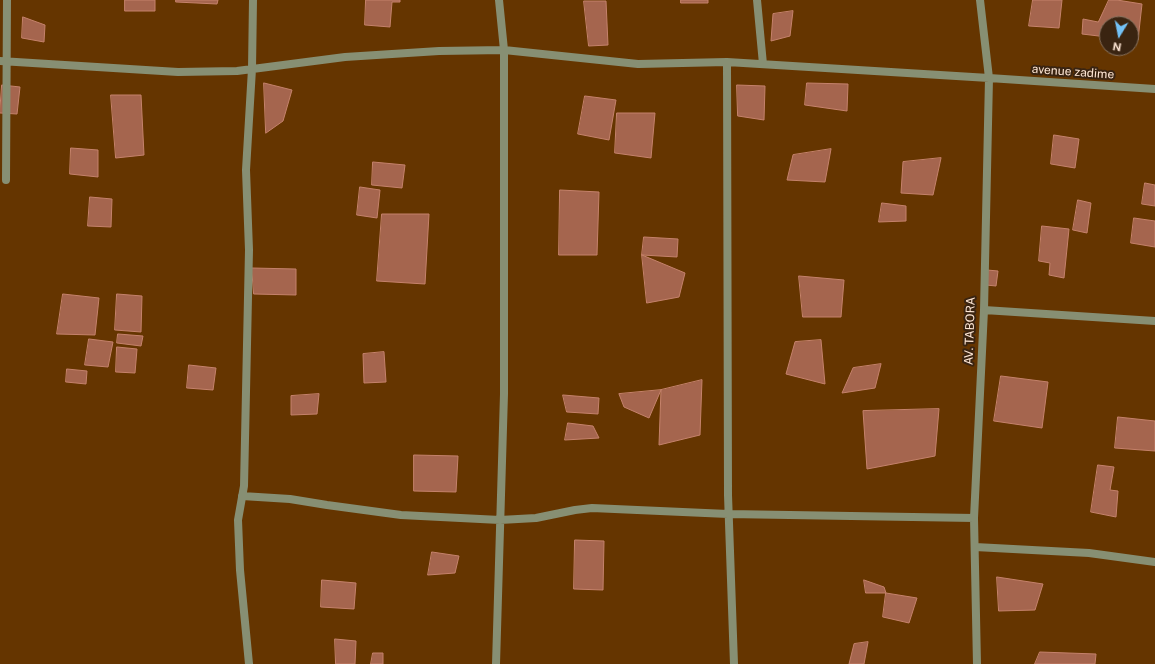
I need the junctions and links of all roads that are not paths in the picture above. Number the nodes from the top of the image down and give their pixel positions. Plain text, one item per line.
1 (7, 0) edge
2 (253, 0) edge
3 (499, 0) edge
4 (757, 0) edge
5 (980, 0) edge
6 (504, 50) junction
7 (3, 61) edge
8 (727, 62) junction
9 (763, 64) junction
10 (252, 69) junction
11 (989, 78) junction
12 (1155, 89) edge
13 (6, 180) dead end
14 (984, 310) junction
15 (1155, 321) edge
16 (242, 496) junction
17 (728, 514) junction
18 (974, 518) junction
19 (500, 520) junction
20 (975, 547) junction
21 (1155, 562) edge
22 (249, 664) edge
23 (496, 664) edge
24 (734, 664) edge
25 (977, 664) edge

1 - 7 street
2 - 10 street
3 - 6 street
4 - 9 street
5 - 11 street, AV. TABORA
6 - 8 street, avenue zadime
6 - 10 street, avenue zadime
6 - 19 street
7 - 10 street, avenue zadime
7 - 13 street
8 - 9 street, avenue zadime
8 - 17 street
9 - 11 street, avenue zadime
10 - 16 street
11 - 12 street, avenue zadime
11 - 14 street, AV. TABORA
14 - 15 street
14 - 18 street, AV. TABORA
16 - 19 street
16 - 22 street
17 - 18 street
17 - 19 street
17 - 24 street
18 - 20 street, AV. TABORA
19 - 23 street
20 - 21 street
20 - 25 street, AV. TABORA

